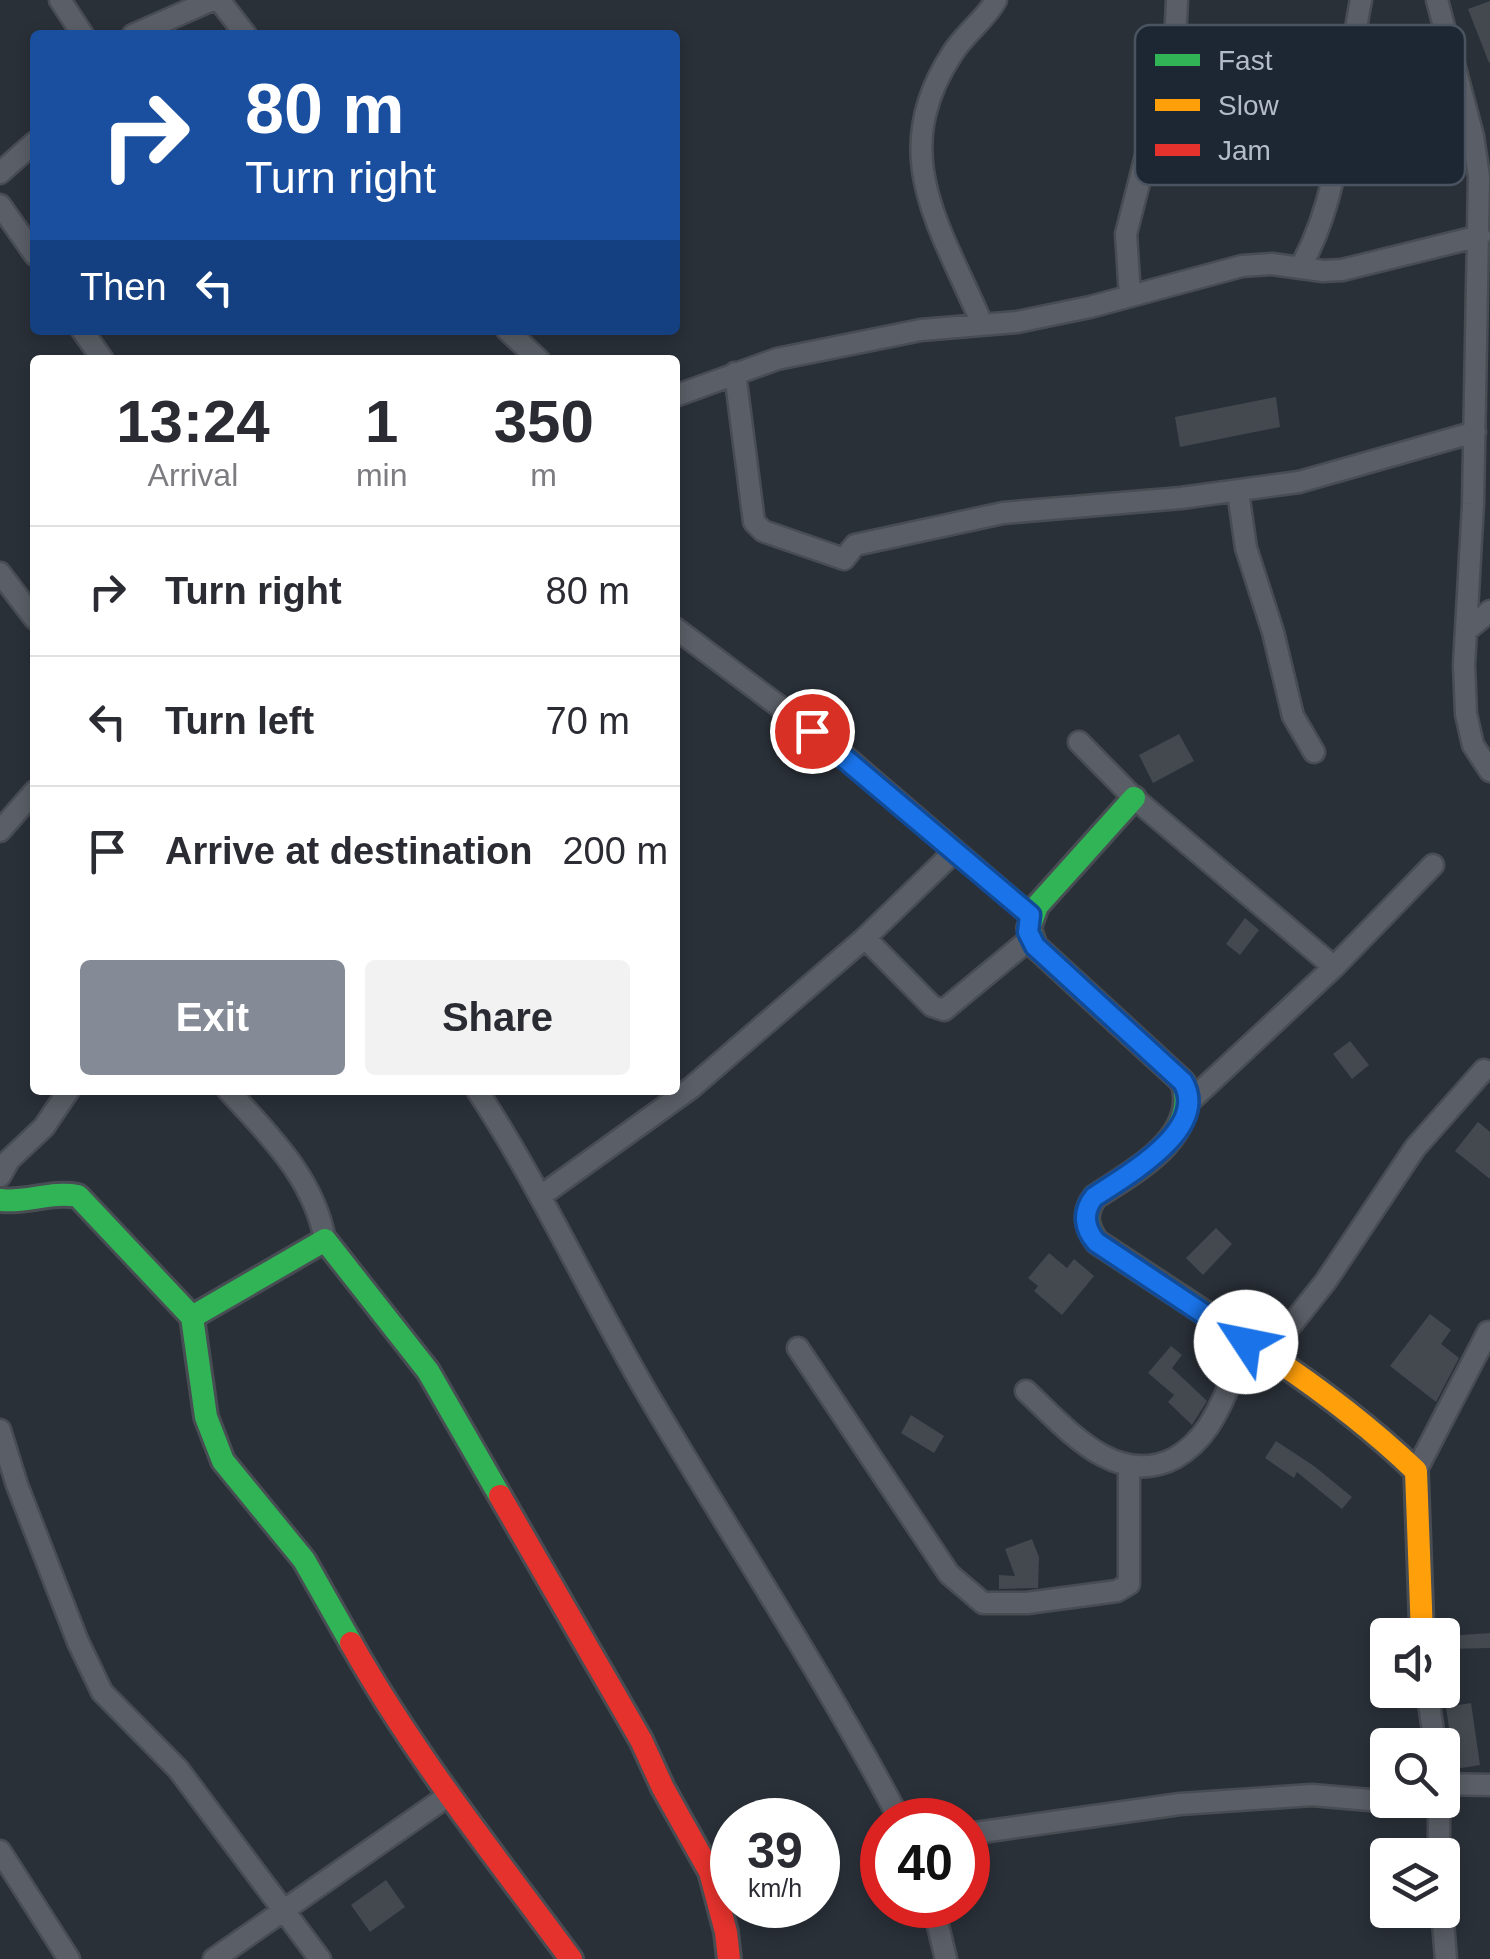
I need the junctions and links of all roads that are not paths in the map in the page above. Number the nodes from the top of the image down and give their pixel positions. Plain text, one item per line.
1 (60, 0) edge
2 (212, 0) edge
3 (220, 0) edge
4 (996, 0) edge
5 (1177, 0) edge
6 (1361, 0) edge
7 (1437, 0) edge
8 (1176, 25) edge
9 (1357, 25) edge
10 (1444, 25) edge
11 (80, 30) edge
12 (141, 30) edge
13 (242, 30) edge
14 (1465, 106) edge
15 (30, 146) edge
16 (0, 173) edge
17 (1138, 185) edge
18 (1331, 185) edge
19 (0, 205) edge
20 (1480, 236) junction
21 (30, 248) edge
22 (1300, 268) junction
23 (1130, 296) junction
24 (982, 324) junction
25 (512, 335) edge
26 (534, 355) edge
27 (735, 373) junction
28 (680, 394) edge
29 (1476, 432) junction
30 (1238, 492) junction
31 (0, 573) edge
32 (1490, 611) edge
33 (30, 612) edge
34 (1466, 631) junction
35 (680, 632) edge
36 (1079, 742) dead end
37 (1314, 752) dead end
38 (1490, 770) edge
39 (30, 797) edge
40 (1134, 798) junction
41 (0, 830) edge
42 (955, 851) junction
43 (1433, 865) dead end
44 (1030, 926) junction
45 (865, 938) junction
46 (1334, 967) junction
47 (1488, 1070) edge
48 (66, 1095) edge
49 (233, 1095) edge
50 (480, 1095) edge
51 (1189, 1102) junction
52 (0, 1176) edge
53 (542, 1194) junction
54 (0, 1200) edge
55 (324, 1240) junction
56 (192, 1317) junction
57 (1488, 1332) edge
58 (1246, 1342) junction
59 (798, 1348) dead end
60 (1269, 1353) junction
61 (1026, 1392) dead end
62 (0, 1430) edge
63 (1129, 1468) junction
64 (1416, 1471) junction
65 (1421, 1618) edge
66 (1460, 1785) edge
67 (1490, 1786) edge
68 (450, 1796) junction
69 (888, 1798) edge
70 (1370, 1799) edge
71 (990, 1831) edge
72 (0, 1850) edge
73 (284, 1912) junction
74 (939, 1928) edge
75 (1443, 1928) edge
76 (69, 1959) edge
77 (214, 1959) edge
78 (320, 1959) edge
79 (570, 1959) edge
80 (729, 1959) edge
81 (946, 1959) edge
82 (1446, 1959) edge

1 - 11 street
2 - 12 street
3 - 13 street
4 - 24 street
5 - 8 street
6 - 9 street
7 - 10 street
14 - 20 street
15 - 16 street
17 - 23 street
18 - 22 street
19 - 21 street
20 - 22 street
20 - 29 street
22 - 23 street
23 - 24 street
24 - 27 street
25 - 26 street
27 - 28 street
27 - 30 street
29 - 30 street
29 - 34 street
30 - 37 street
31 - 33 street
32 - 34 street
34 - 38 street
35 - 42 street
36 - 40 street
39 - 41 street
40 - 44 street
40 - 46 street
42 - 44 street
42 - 45 street
43 - 46 street
44 - 45 street
44 - 51 street
45 - 53 street
46 - 51 street
47 - 60 street
48 - 52 street
49 - 55 street
50 - 53 street
51 - 58 street
53 - 69 street
54 - 56 street
55 - 56 street
55 - 80 street
56 - 68 street
57 - 64 street
58 - 60 street
58 - 63 street
59 - 63 street
60 - 64 street
61 - 63 street
62 - 73 street
64 - 65 street
66 - 67 street
68 - 73 street
68 - 79 street
70 - 71 street
72 - 76 street
73 - 77 street
73 - 78 street
74 - 81 street
75 - 82 street

